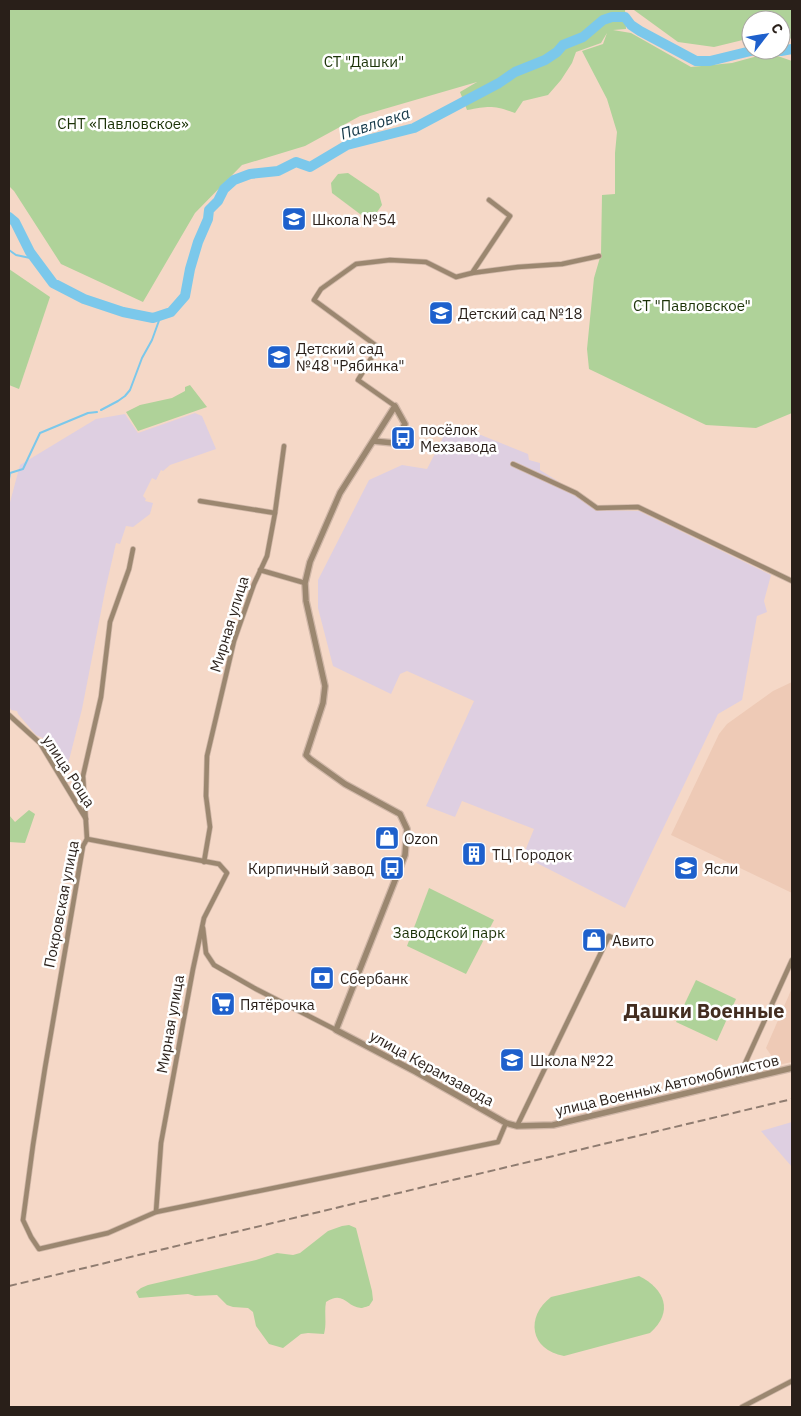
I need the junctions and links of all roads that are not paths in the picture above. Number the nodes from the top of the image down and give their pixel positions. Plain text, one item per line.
1 (489, 200) dead end
2 (599, 256) dead end
3 (472, 273) junction
4 (395, 406) junction
5 (373, 441) junction
6 (284, 446) dead end
7 (513, 464) dead end
8 (200, 501) dead end
9 (275, 513) junction
10 (133, 549) dead end
11 (260, 570) junction
12 (792, 581) edge
13 (305, 583) junction
14 (9, 715) edge
15 (86, 820) junction
16 (87, 840) junction
17 (204, 862) junction
18 (202, 923) junction
19 (613, 938) dead end
20 (792, 960) edge
21 (336, 1030) junction
22 (792, 1068) edge
23 (737, 1081) junction
24 (506, 1123) junction
25 (517, 1126) junction
26 (156, 1212) junction
27 (792, 1381) edge
28 (742, 1407) edge

1 - 3 street
2 - 3 street
3 - 4 street
4 - 5 street
4 - 5 street
5 - 13 street
6 - 9 street, Мирная улица
7 - 12 street
8 - 9 street
9 - 11 street, Мирная улица
10 - 15 street, Покровская улица
11 - 13 street
11 - 17 street, Мирная улица
13 - 21 street
14 - 15 street, улица Роща
15 - 16 street, Покровская улица
16 - 17 street, Мирная улица
16 - 26 street, Покровская улица
17 - 18 street, Мирная улица
18 - 21 street, улица Керамзавода
18 - 26 street, Мирная улица
19 - 25 street
20 - 23 street
21 - 24 street, улица Керамзавода
22 - 23 street, улица Военных Автомобилистов
23 - 25 street, улица Военных Автомобилистов
24 - 25 street, улица Керамзавода
24 - 26 street
27 - 28 street

